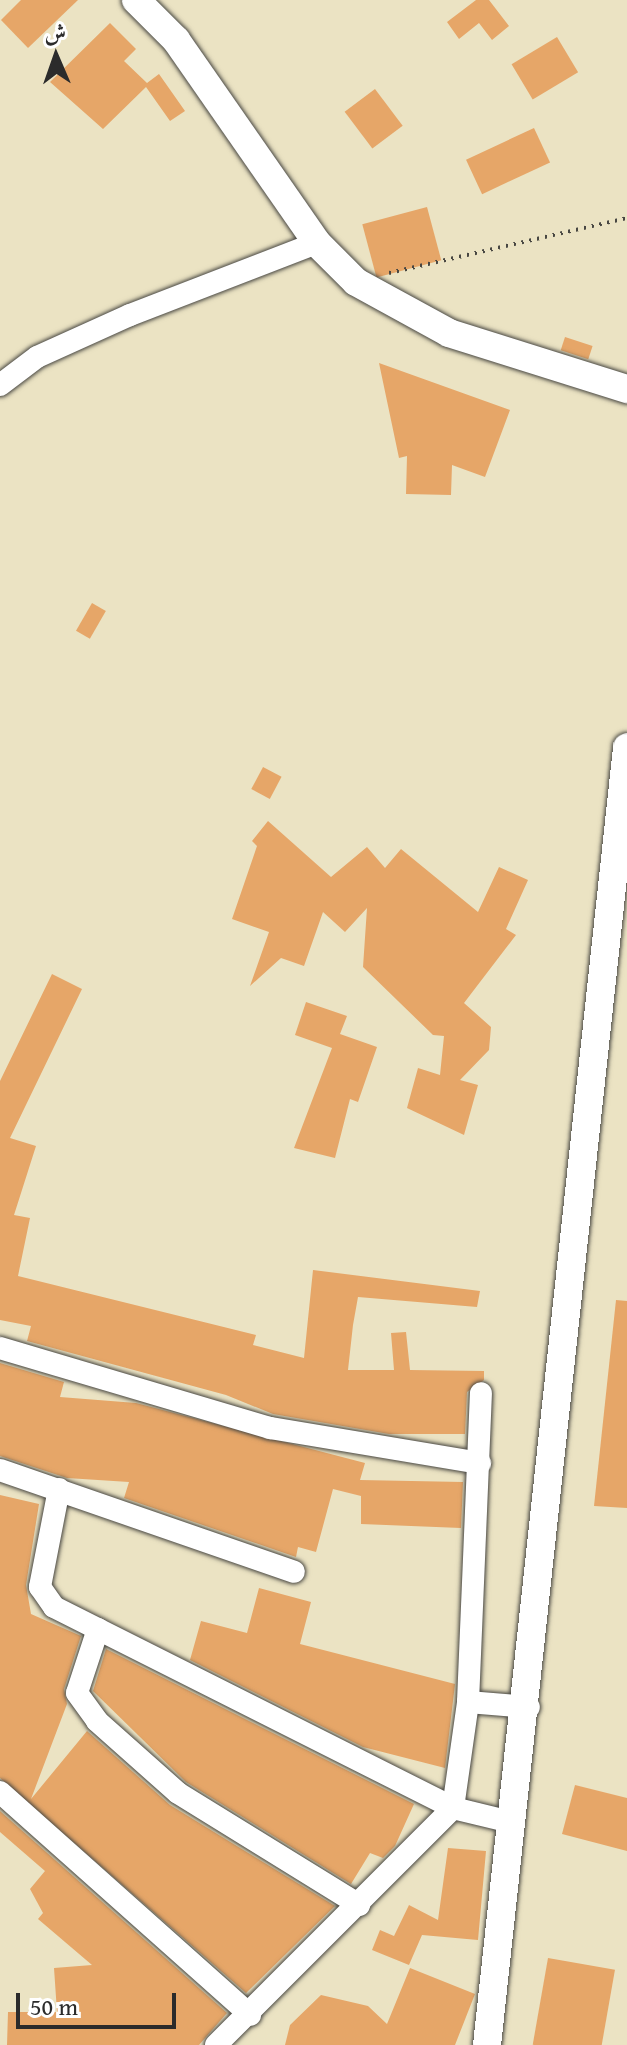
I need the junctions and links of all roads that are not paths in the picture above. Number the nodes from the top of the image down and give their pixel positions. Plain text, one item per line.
1 (136, 0) edge
2 (317, 243) junction
3 (0, 385) edge
4 (627, 389) edge
5 (627, 748) edge
6 (0, 1348) edge
7 (481, 1393) dead end
8 (480, 1463) junction
9 (0, 1470) edge
10 (59, 1489) junction
11 (294, 1572) dead end
12 (98, 1629) junction
13 (468, 1702) junction
14 (529, 1707) junction
15 (0, 1792) edge
16 (453, 1808) junction
17 (511, 1822) junction
18 (359, 1905) junction
19 (250, 2015) junction
20 (216, 2045) edge
21 (487, 2045) edge

1 - 2 street
2 - 3 street
2 - 4 street
5 - 14 street
6 - 8 street
7 - 8 street
8 - 13 street
9 - 10 street
10 - 11 street
10 - 12 street
12 - 16 street
12 - 18 street
13 - 14 street
13 - 16 street
14 - 17 street
15 - 19 street
16 - 17 street
16 - 18 street
17 - 21 street
18 - 19 street
19 - 20 street

